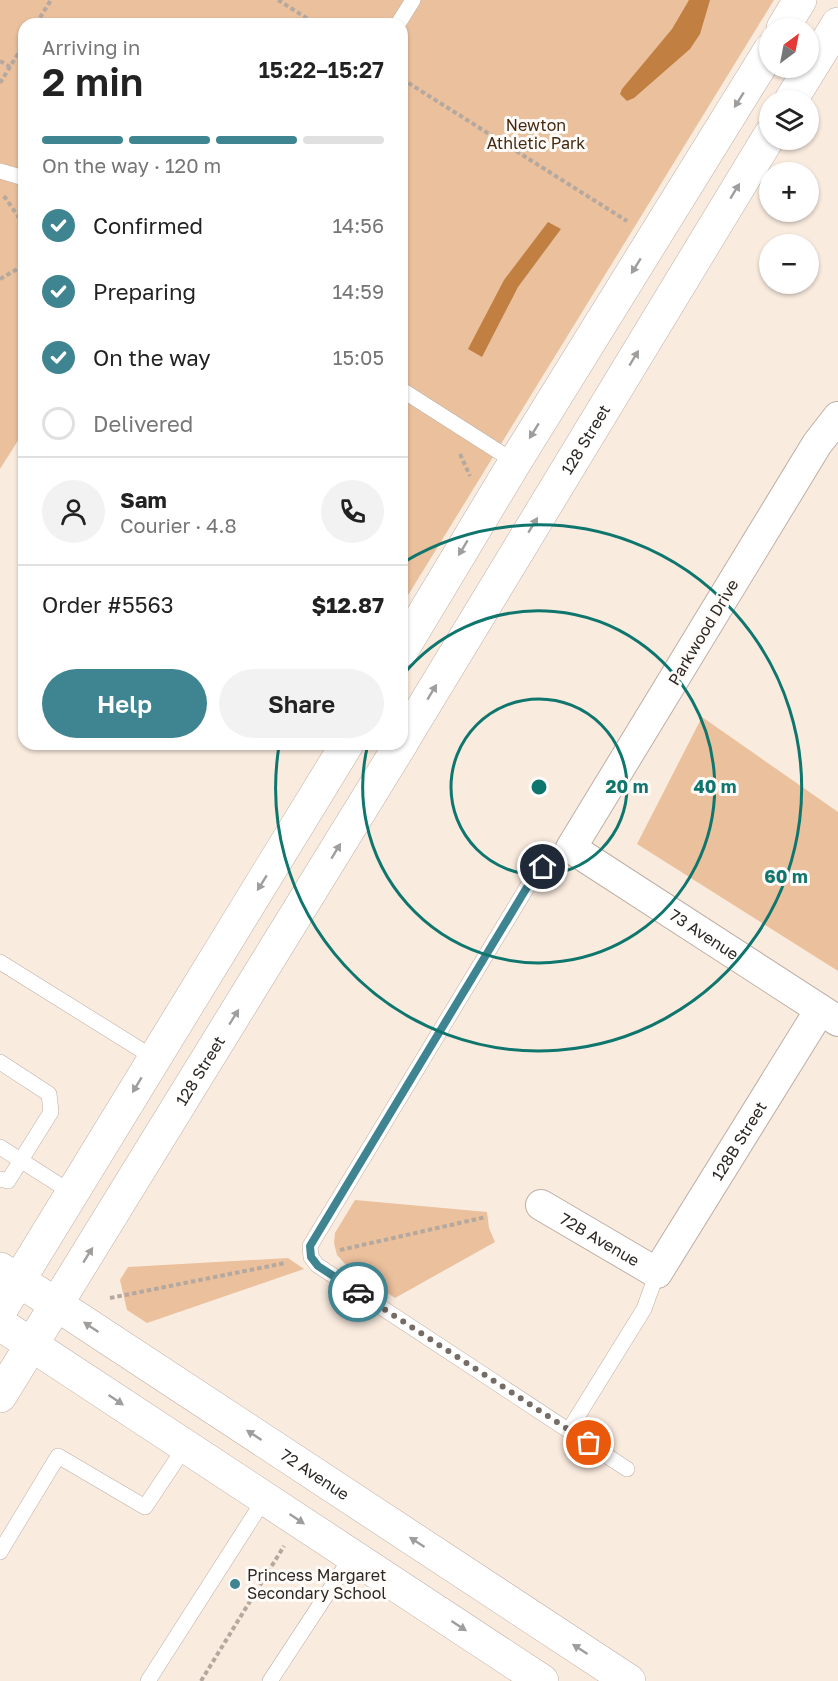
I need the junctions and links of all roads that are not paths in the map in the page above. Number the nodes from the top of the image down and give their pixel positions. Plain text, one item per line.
1 (413, 0) edge
2 (800, 0) edge
3 (402, 18) edge
4 (789, 18) edge
5 (838, 24) edge
6 (759, 68) edge
7 (797, 90) edge
8 (761, 150) edge
9 (0, 171) edge
10 (18, 176) edge
11 (408, 394) edge
12 (838, 417) edge
13 (515, 462) junction
14 (408, 640) edge
15 (408, 731) edge
16 (343, 750) edge
17 (397, 750) edge
18 (571, 848) junction
19 (0, 962) edge
20 (829, 1016) edge
21 (154, 1058) junction
22 (0, 1062) edge
23 (0, 1147) edge
24 (22, 1160) junction
25 (0, 1179) edge
26 (72, 1192) junction
27 (541, 1205) dead end
28 (657, 1273) junction
29 (9, 1275) edge
30 (56, 1304) junction
31 (0, 1311) edge
32 (0, 1324) edge
33 (32, 1345) junction
34 (0, 1396) edge
35 (569, 1430) junction
36 (185, 1447) junction
37 (627, 1468) dead end
38 (264, 1498) junction
39 (7, 1526) edge
40 (0, 1552) edge
41 (351, 1556) junction
42 (148, 1681) edge
43 (270, 1681) edge
44 (542, 1681) edge
45 (629, 1681) edge

1 - 3 lane
2 - 4 main road
5 - 7 main road
6 -> 13 main road
15 -> 8 main road, 128 Street
9 - 10 lane
11 - 13 lane
12 - 18 street, Parkwood Drive
13 -> 14 main road
16 -> 21 main road
30 -> 17 main road, 128 Street
18 - 20 street, 73 Avenue
18 - 35 lane
19 - 21 lane
20 - 28 street, 128B Street
21 -> 26 main road
22 - 24 lane
23 - 24 lane
24 - 25 lane
24 - 26 lane
26 - 29 main road
27 - 28 street, 72B Avenue
28 - 35 lane
29 - 30 main road, 72 Avenue
29 - 31 main road
30 - 33 main road, 128 Street
45 -> 30 main road, 72 Avenue
32 - 33 main road
33 - 34 main road, 128 Street
33 -> 36 main road
35 - 37 lane
36 - 38 main road
36 - 39 lane
38 -> 41 main road
38 - 42 lane
39 - 40 lane
41 - 43 lane
41 -> 44 main road

